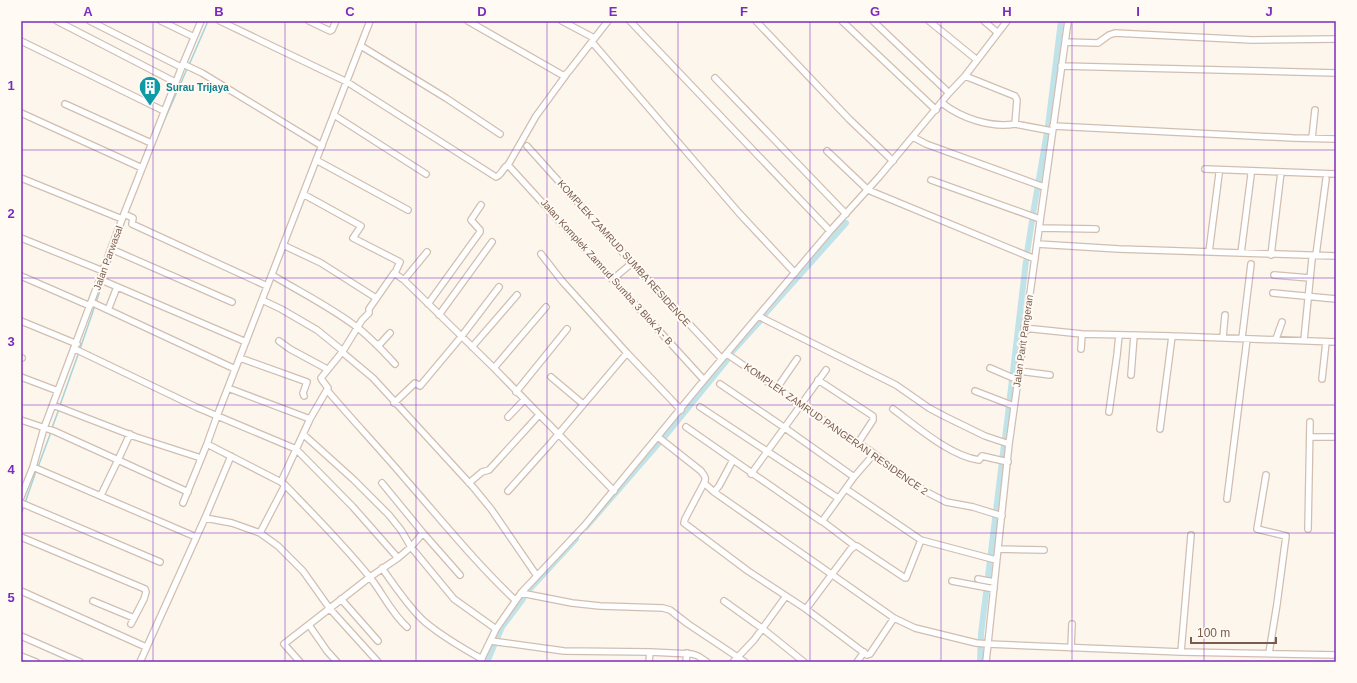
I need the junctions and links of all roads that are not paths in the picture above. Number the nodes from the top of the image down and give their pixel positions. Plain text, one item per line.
1 (57, 21) edge
2 (90, 21) edge
3 (161, 21) edge
4 (201, 21) edge
5 (220, 21) edge
6 (309, 21) edge
7 (336, 21) edge
8 (370, 21) edge
9 (468, 21) edge
10 (562, 21) edge
11 (608, 21) edge
12 (630, 21) edge
13 (756, 21) edge
14 (842, 21) edge
15 (873, 21) edge
16 (929, 21) edge
17 (984, 21) edge
18 (1007, 21) edge
19 (1068, 21) edge
20 (998, 33) junction
21 (194, 37) junction
22 (1336, 39) edge
23 (593, 40) junction
24 (21, 41) edge
25 (1065, 42) junction
26 (361, 46) junction
27 (977, 60) junction
28 (185, 66) junction
29 (1061, 66) junction
30 (1336, 73) edge
31 (566, 75) junction
32 (965, 76) junction
33 (715, 78) dead end
34 (175, 82) junction
35 (347, 82) junction
36 (949, 93) junction
37 (942, 103) junction
38 (65, 104) dead end
39 (936, 110) junction
40 (1315, 110) dead end
41 (164, 111) junction
42 (21, 113) edge
43 (334, 115) junction
44 (1015, 124) junction
45 (1049, 129) junction
46 (500, 134) dead end
47 (913, 137) junction
48 (1312, 138) junction
49 (1336, 139) edge
50 (151, 143) junction
51 (322, 146) junction
52 (527, 146) dead end
53 (827, 151) dead end
54 (316, 160) junction
55 (893, 161) junction
56 (508, 165) junction
57 (142, 168) junction
58 (1205, 169) dead end
59 (1218, 170) junction
60 (1250, 171) junction
61 (1281, 172) junction
62 (426, 174) dead end
63 (1336, 174) edge
64 (21, 178) edge
65 (1326, 179) dead end
66 (931, 180) dead end
67 (1043, 187) junction
68 (868, 190) junction
69 (303, 194) junction
70 (481, 205) dead end
71 (408, 210) dead end
72 (846, 214) junction
73 (123, 216) junction
74 (1040, 219) junction
75 (1039, 228) junction
76 (1096, 229) dead end
77 (830, 231) junction
78 (21, 238) edge
79 (492, 242) dead end
80 (1037, 244) junction
81 (283, 245) junction
82 (115, 250) junction
83 (427, 252) dead end
84 (1209, 252) junction
85 (1241, 253) junction
86 (541, 254) dead end
87 (1271, 255) junction
88 (1336, 256) edge
89 (1314, 257) junction
90 (1035, 259) junction
91 (632, 263) junction
92 (1251, 264) dead end
93 (103, 270) junction
94 (395, 273) junction
95 (795, 273) junction
96 (272, 275) junction
97 (1274, 275) dead end
98 (21, 276) edge
99 (1310, 278) junction
100 (613, 279) junction
101 (404, 280) junction
102 (104, 282) junction
103 (267, 286) junction
104 (117, 287) junction
105 (499, 287) dead end
106 (1273, 293) dead end
107 (517, 295) dead end
108 (1308, 296) junction
109 (376, 298) junction
110 (1336, 299) edge
111 (262, 300) junction
112 (232, 302) dead end
113 (93, 304) junction
114 (428, 304) junction
115 (546, 307) dead end
116 (108, 310) junction
117 (439, 315) junction
118 (759, 316) junction
119 (1226, 316) dead end
120 (21, 321) edge
121 (1282, 322) dead end
122 (357, 327) junction
123 (1024, 328) junction
124 (567, 329) dead end
125 (390, 332) dead end
126 (1082, 334) junction
127 (1119, 335) junction
128 (1134, 336) junction
129 (1172, 336) junction
130 (461, 337) junction
131 (1223, 338) junction
132 (1245, 338) junction
133 (1276, 339) junction
134 (1304, 340) junction
135 (279, 341) dead end
136 (246, 342) junction
137 (1326, 342) junction
138 (1336, 342) edge
139 (377, 344) junction
140 (472, 347) junction
141 (77, 348) junction
142 (1081, 349) dead end
143 (343, 351) junction
144 (627, 353) junction
145 (727, 354) junction
146 (240, 358) junction
147 (722, 359) junction
148 (797, 359) dead end
149 (395, 364) dead end
150 (494, 368) junction
151 (990, 368) dead end
152 (235, 369) junction
153 (328, 369) junction
154 (826, 370) dead end
155 (1019, 371) junction
156 (1050, 375) dead end
157 (1130, 375) dead end
158 (21, 377) edge
159 (551, 377) dead end
160 (1016, 379) junction
161 (1322, 379) dead end
162 (704, 380) junction
163 (818, 380) junction
164 (720, 384) dead end
165 (228, 388) junction
166 (777, 388) junction
167 (326, 390) junction
168 (58, 391) junction
169 (974, 391) dead end
170 (516, 392) junction
171 (304, 396) dead end
172 (524, 400) junction
173 (394, 403) junction
174 (583, 404) junction
175 (801, 405) junction
176 (55, 406) junction
177 (1014, 406) junction
178 (700, 407) dead end
179 (893, 409) dead end
180 (681, 410) junction
181 (1109, 412) dead end
182 (539, 415) junction
183 (217, 416) junction
184 (508, 417) dead end
185 (310, 419) junction
186 (21, 420) edge
187 (1310, 422) dead end
188 (686, 427) dead end
189 (785, 428) junction
190 (49, 429) junction
191 (1160, 429) dead end
192 (130, 434) junction
193 (303, 434) junction
194 (558, 434) junction
195 (658, 437) junction
196 (1311, 437) junction
197 (1336, 437) edge
198 (858, 443) junction
199 (207, 444) junction
200 (1009, 444) junction
201 (296, 449) junction
202 (768, 451) junction
203 (874, 454) junction
204 (231, 456) junction
205 (201, 458) junction
206 (118, 460) junction
207 (733, 460) junction
208 (1008, 462) junction
209 (33, 467) junction
210 (751, 474) junction
211 (1266, 475) dead end
212 (854, 477) junction
213 (283, 483) junction
214 (382, 483) dead end
215 (704, 483) junction
216 (469, 484) junction
217 (846, 489) junction
218 (508, 491) dead end
219 (614, 491) junction
220 (188, 492) junction
221 (714, 492) junction
222 (102, 495) junction
223 (21, 497) edge
224 (838, 498) junction
225 (1226, 499) dead end
226 (183, 503) dead end
227 (24, 505) edge
228 (1000, 515) junction
229 (205, 518) junction
230 (822, 521) junction
231 (1308, 529) dead end
232 (260, 532) junction
233 (422, 533) junction
234 (1191, 535) dead end
235 (21, 537) edge
236 (196, 537) junction
237 (921, 540) junction
238 (855, 546) junction
239 (410, 547) junction
240 (998, 549) junction
241 (1044, 550) dead end
242 (398, 558) junction
243 (995, 560) junction
244 (160, 562) dead end
245 (382, 568) junction
246 (460, 575) dead end
247 (832, 575) junction
248 (537, 576) junction
249 (370, 577) junction
250 (952, 581) dead end
251 (993, 589) junction
252 (21, 591) edge
253 (521, 594) junction
254 (786, 596) junction
255 (341, 599) junction
256 (515, 600) junction
257 (93, 601) dead end
258 (724, 601) dead end
259 (330, 608) junction
260 (806, 609) junction
261 (134, 618) junction
262 (894, 618) junction
263 (131, 624) dead end
264 (1072, 624) dead end
265 (309, 626) junction
266 (406, 626) dead end
267 (496, 629) junction
268 (763, 629) junction
269 (21, 636) edge
270 (378, 641) dead end
271 (491, 641) junction
272 (987, 644) junction
273 (146, 647) junction
274 (1071, 648) junction
275 (650, 652) junction
276 (864, 652) junction
277 (1181, 652) junction
278 (687, 653) junction
279 (1269, 653) junction
280 (1336, 655) edge
281 (21, 656) edge
282 (737, 656) junction
283 (481, 660) edge
284 (36, 662) edge
285 (80, 662) edge
286 (140, 662) edge
287 (300, 662) edge
288 (337, 662) edge
289 (378, 662) edge
290 (649, 662) edge
291 (686, 662) edge
292 (707, 662) edge
293 (733, 662) edge
294 (746, 662) edge
295 (804, 662) edge
296 (857, 662) edge
297 (986, 662) edge

1 - 34 street
2 - 28 street
3 - 21 street
4 - 21 street, Jalan Parwasal
5 - 35 street
6 - 7 street
8 - 26 street
9 - 31 street
10 - 23 street
11 - 23 street
12 - 77 street
13 - 55 street
14 - 39 street
15 - 36 street
16 - 27 street
17 - 20 street
18 - 20 street
19 - 25 street, Jalan Parit Pangeran
20 - 27 street
21 - 28 street, Jalan Parwasal
22 - 25 street
23 - 31 street
23 - 95 street
24 - 41 street
25 - 29 street, Jalan Parit Pangeran
26 - 35 street
26 - 46 street
27 - 32 street
28 - 34 street, Jalan Parwasal
28 - 51 street
29 - 30 street
29 - 45 street, Jalan Parit Pangeran
31 - 56 street
32 - 36 street
32 - 44 street
33 - 72 street
34 - 41 street, Jalan Parwasal
35 - 43 street
35 - 56 street
36 - 37 street
37 - 39 street
37 - 44 street
38 - 50 street
39 - 47 street
40 - 48 street
41 - 50 street, Jalan Parwasal
42 - 57 street
43 - 51 street
43 - 62 street
44 - 45 street
45 - 48 street
45 - 67 street, Jalan Parit Pangeran
47 - 55 street
47 - 67 street
48 - 49 street
50 - 57 street, Jalan Parwasal
51 - 54 street
52 - 91 street, KOMPLEK ZAMRUD SUMBA RESIDENCE
53 - 68 street
54 - 69 street
54 - 71 street
55 - 68 street
56 - 100 street, Jalan Komplek Zamrud Sumba 3 Blok A - B
57 - 73 street, Jalan Parwasal
58 - 59 street
59 - 60 street
59 - 84 street
60 - 61 street
60 - 85 street
61 - 63 street
61 - 87 street
64 - 73 street
65 - 89 street
66 - 74 street
67 - 74 street, Jalan Parit Pangeran
68 - 72 street
68 - 90 street
69 - 81 street
69 - 94 street
70 - 114 street
72 - 77 street
73 - 82 street, Jalan Parwasal
73 - 103 street
74 - 75 street, Jalan Parit Pangeran
75 - 76 street
75 - 80 street, Jalan Parit Pangeran
77 - 95 street
78 - 93 street
79 - 117 street
80 - 84 street
80 - 90 street, Jalan Parit Pangeran
81 - 96 street
81 - 109 street
82 - 93 street, Jalan Parwasal
82 - 112 street
83 - 101 street
84 - 85 street
85 - 87 street
86 - 144 street
87 - 89 street
88 - 89 street
89 - 99 street
90 - 123 street, Jalan Parit Pangeran
91 - 100 street
91 - 147 street, KOMPLEK ZAMRUD SUMBA RESIDENCE
92 - 132 street
93 - 102 street, Jalan Parwasal
94 - 101 street
94 - 109 street
95 - 118 street
96 - 103 street
96 - 122 street
97 - 99 street
98 - 113 street
99 - 108 street
100 - 162 street, Jalan Komplek Zamrud Sumba 3 Blok A - B
101 - 114 street
102 - 104 street
102 - 113 street, Jalan Parwasal
103 - 111 street
104 - 116 street
104 - 136 street
105 - 130 street
106 - 108 street
107 - 140 street
108 - 110 street
108 - 134 street
109 - 122 street
111 - 136 street
111 - 143 street
113 - 116 street
113 - 141 street, Jalan Parwasal
114 - 117 street
115 - 150 street
116 - 152 street
117 - 130 street
118 - 145 street
118 - 200 street
119 - 131 street
120 - 141 street
121 - 133 street
122 - 139 street
122 - 143 street
123 - 126 street
123 - 155 street, Jalan Parit Pangeran
124 - 170 street
125 - 139 street
126 - 127 street
126 - 142 street
127 - 128 street
127 - 181 street
128 - 129 street
128 - 157 street
129 - 131 street
129 - 191 street
130 - 140 street
130 - 173 street
131 - 132 street
132 - 133 street
132 - 225 street
133 - 134 street
134 - 137 street
135 - 153 street
136 - 146 street
137 - 138 street
137 - 161 street
139 - 149 street
140 - 150 street
141 - 168 street, Jalan Parwasal
141 - 183 street
143 - 153 street
143 - 173 street
144 - 174 street
144 - 180 street
145 - 147 street
145 - 166 street, KOMPLEK ZAMRUD PANGERAN RESIDENCE 2
146 - 152 street
146 - 171 street
147 - 162 street
148 - 166 street
150 - 170 street
151 - 160 street
152 - 165 street
153 - 167 street
154 - 163 street
155 - 156 street
155 - 160 street, Jalan Parit Pangeran
158 - 168 street
159 - 174 street
160 - 177 street, Jalan Parit Pangeran
162 - 180 street
163 - 175 street
163 - 198 street
164 - 189 street
165 - 183 street
165 - 185 street
166 - 175 street, KOMPLEK ZAMRUD PANGERAN RESIDENCE 2
167 - 185 street
167 - 256 street
168 - 176 street, Jalan Parwasal
169 - 177 street
170 - 172 street
172 - 182 street
172 - 184 street
173 - 216 street
174 - 194 street
175 - 189 street
175 - 198 street, KOMPLEK ZAMRUD PANGERAN RESIDENCE 2
176 - 190 street, Jalan Parwasal
176 - 192 street
177 - 200 street, Jalan Parit Pangeran
178 - 202 street
179 - 208 street
180 - 195 street
182 - 194 street
182 - 216 street
183 - 199 street
183 - 201 street
185 - 193 street
186 - 190 street
187 - 196 street
188 - 207 street
189 - 202 street
189 - 212 street
190 - 206 street
190 - 209 street, Jalan Parwasal
192 - 205 street
192 - 206 street
193 - 201 street
193 - 239 street
194 - 218 street
194 - 219 street
195 - 215 street
195 - 219 street
196 - 197 street
196 - 231 street
198 - 203 street, KOMPLEK ZAMRUD PANGERAN RESIDENCE 2
199 - 204 street
199 - 205 street
200 - 208 street, Jalan Parit Pangeran
201 - 213 street
201 - 242 street
202 - 210 street
202 - 224 street
203 - 212 street
203 - 228 street, KOMPLEK ZAMRUD PANGERAN RESIDENCE 2
204 - 213 street
204 - 229 street
205 - 220 street
206 - 220 street
206 - 222 street
207 - 210 street
207 - 221 street
208 - 228 street, Jalan Parit Pangeran
209 - 222 street
209 - 223 street, Jalan Parwasal
210 - 230 street
211 - 279 street
212 - 217 street
213 - 232 street
213 - 249 street
214 - 233 street
215 - 221 street
215 - 254 street
216 - 248 street
217 - 224 street
217 - 237 street
219 - 248 street
220 - 226 street
221 - 247 street
222 - 236 street
224 - 230 street
227 - 244 street
228 - 240 street, Jalan Parit Pangeran
229 - 232 street
229 - 236 street
230 - 238 street
232 - 259 street
233 - 239 street
233 - 246 street
234 - 277 street
235 - 261 street
236 - 273 street
237 - 238 street
237 - 243 street
238 - 247 street
239 - 242 street
239 - 267 street
240 - 241 street
240 - 243 street, Jalan Parit Pangeran
242 - 245 street
243 - 251 street, Jalan Parit Pangeran
245 - 249 street
245 - 283 street
247 - 260 street
247 - 262 street
248 - 253 street
249 - 255 street
249 - 266 street
250 - 251 street
251 - 272 street, Jalan Parit Pangeran
252 - 273 street
253 - 256 street
253 - 282 street
254 - 260 street
254 - 268 street
255 - 259 street
255 - 270 street
256 - 267 street
257 - 261 street
258 - 268 street
259 - 265 street
259 - 289 street
260 - 276 street
261 - 263 street
262 - 272 street
262 - 276 street
264 - 274 street
265 - 287 street
265 - 288 street
267 - 271 street
268 - 282 street
268 - 295 street
269 - 285 street
271 - 275 street
271 - 283 street
272 - 274 street
272 - 297 street, Jalan Parit Pangeran
273 - 286 street
274 - 277 street
275 - 278 street
275 - 290 street
276 - 296 street
277 - 279 street
278 - 291 street
278 - 292 street
279 - 280 street
281 - 284 street
282 - 293 street
282 - 294 street

